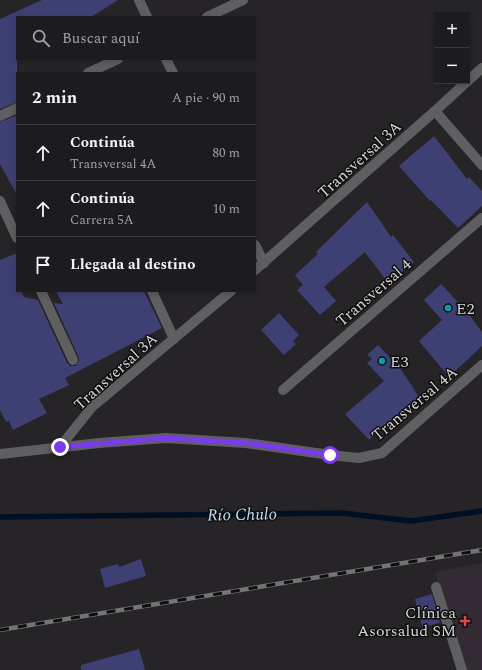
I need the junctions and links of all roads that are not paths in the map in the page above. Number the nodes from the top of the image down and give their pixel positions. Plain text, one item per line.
1 (139, 0) edge
2 (243, 0) edge
3 (147, 16) edge
4 (209, 16) edge
5 (116, 60) edge
6 (166, 60) edge
7 (482, 68) edge
8 (90, 72) edge
9 (172, 72) edge
10 (16, 108) edge
11 (435, 111) junction
12 (0, 116) edge
13 (482, 165) edge
14 (0, 201) edge
15 (482, 218) edge
16 (16, 236) edge
17 (256, 247) edge
18 (264, 263) junction
19 (256, 269) edge
20 (41, 292) edge
21 (152, 292) edge
22 (230, 292) edge
23 (174, 339) junction
24 (73, 360) dead end
25 (482, 365) edge
26 (283, 390) dead end
27 (60, 447) junction
28 (0, 453) edge
29 (436, 587) dead end
30 (462, 670) edge

1 - 3 street
2 - 4 street
5 - 8 street
6 - 9 street
7 - 11 street, Transversal 3A
10 - 12 street
11 - 13 street
11 - 18 street, Transversal 3A
14 - 16 street
15 - 26 street, Transversal 4
17 - 18 street
18 - 19 street, Transversal 3A
20 - 24 street
21 - 23 street
22 - 23 street, Transversal 3A
23 - 27 street, Transversal 3A
25 - 27 street, Transversal 4A
27 - 28 street, Transversal 4A
29 - 30 street

